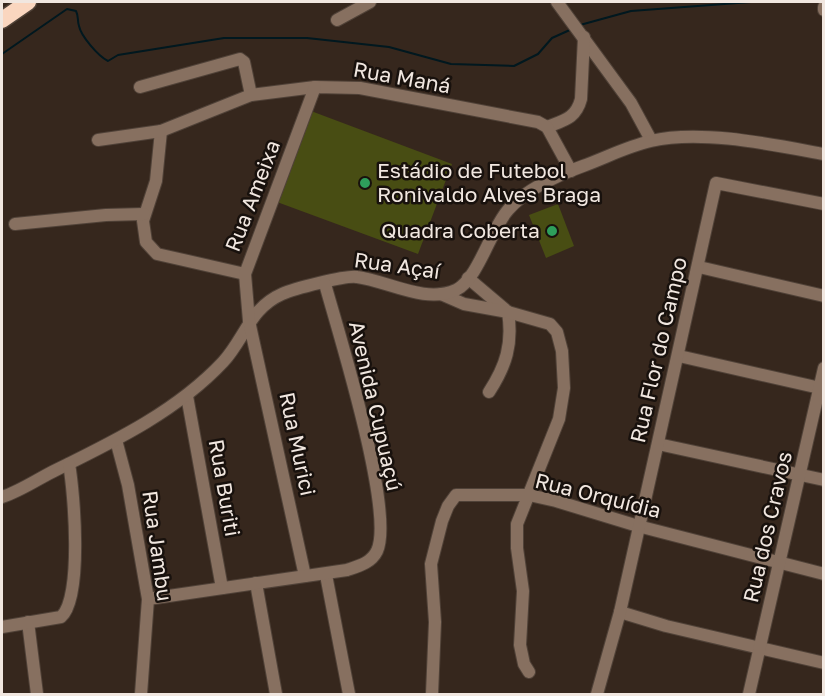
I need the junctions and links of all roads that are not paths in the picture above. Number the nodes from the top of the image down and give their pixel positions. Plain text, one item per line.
1 (28, 2) edge
2 (370, 2) edge
3 (557, 2) edge
4 (2, 20) edge
5 (337, 20) dead end
6 (581, 32) junction
7 (140, 87) dead end
8 (315, 87) junction
9 (251, 95) junction
10 (547, 128) junction
11 (161, 131) junction
12 (98, 140) dead end
13 (651, 141) junction
14 (824, 154) edge
15 (571, 171) junction
16 (824, 204) edge
17 (144, 214) junction
18 (15, 224) dead end
19 (699, 267) junction
20 (245, 274) junction
21 (468, 278) junction
22 (325, 284) junction
23 (441, 294) junction
24 (824, 296) edge
25 (508, 312) junction
26 (249, 321) junction
27 (679, 356) junction
28 (824, 368) edge
29 (821, 389) edge
30 (489, 392) dead end
31 (187, 396) junction
32 (116, 440) junction
33 (658, 444) junction
34 (69, 464) junction
35 (800, 475) junction
36 (824, 480) edge
37 (529, 495) junction
38 (2, 497) edge
39 (638, 526) junction
40 (781, 564) junction
41 (824, 574) edge
42 (326, 575) junction
43 (305, 576) junction
44 (256, 583) junction
45 (222, 588) junction
46 (148, 599) junction
47 (620, 612) junction
48 (28, 622) junction
49 (2, 627) edge
50 (761, 648) junction
51 (824, 663) edge
52 (529, 672) dead end
53 (37, 694) edge
54 (141, 694) edge
55 (276, 694) edge
56 (349, 694) edge
57 (432, 694) edge
58 (597, 694) edge
59 (749, 694) edge

1 - 4 highway
2 - 5 street
3 - 6 street
6 - 10 street
6 - 13 street
7 - 9 street
8 - 9 street, Rua Maná
8 - 10 street, Rua Maná
8 - 20 street, Rua Ameixa
9 - 11 street, Rua Maná
10 - 15 street
11 - 12 street, Rua Maná
11 - 17 street
13 - 14 street
13 - 15 street
15 - 21 street, Rua Açaí
16 - 19 street, Rua Flor do Campo
17 - 18 street
17 - 20 street
19 - 24 street
19 - 27 street, Rua Flor do Campo
20 - 26 street, Rua Ameixa
21 - 23 street, Rua Açaí
21 - 25 street
22 - 23 street, Rua Açaí
22 - 26 street, Rua Açaí
22 - 42 street, Avenida Cupuaçú
23 - 25 street
25 - 30 street
25 - 37 street
26 - 31 street, Rua Açaí
26 - 43 street, Rua Murici
27 - 29 street
27 - 33 street, Rua Flor do Campo
28 - 29 street, Rua dos Cravos
29 - 35 street, Rua dos Cravos
31 - 32 street, Rua Açaí
31 - 45 street, Rua Buriti
32 - 34 street, Rua Açaí
32 - 46 street, Rua Jambu
33 - 35 street
33 - 39 street, Rua Flor do Campo
34 - 38 street, Rua Açaí
34 - 48 street
35 - 36 street
35 - 40 street, Rua dos Cravos
37 - 39 street, Rua Orquídia
37 - 52 street
37 - 57 street, Rua Orquídia
39 - 40 street, Rua Orquídia
39 - 47 street, Rua Flor do Campo
40 - 41 street, Rua Orquídia
40 - 50 street, Rua dos Cravos
42 - 43 street
42 - 56 street
43 - 44 street
44 - 45 street
44 - 55 street
45 - 46 street
46 - 54 street, Rua Jambu
47 - 50 street
47 - 58 street, Rua Flor do Campo
48 - 49 street
48 - 53 street
50 - 51 street
50 - 59 street, Rua dos Cravos

